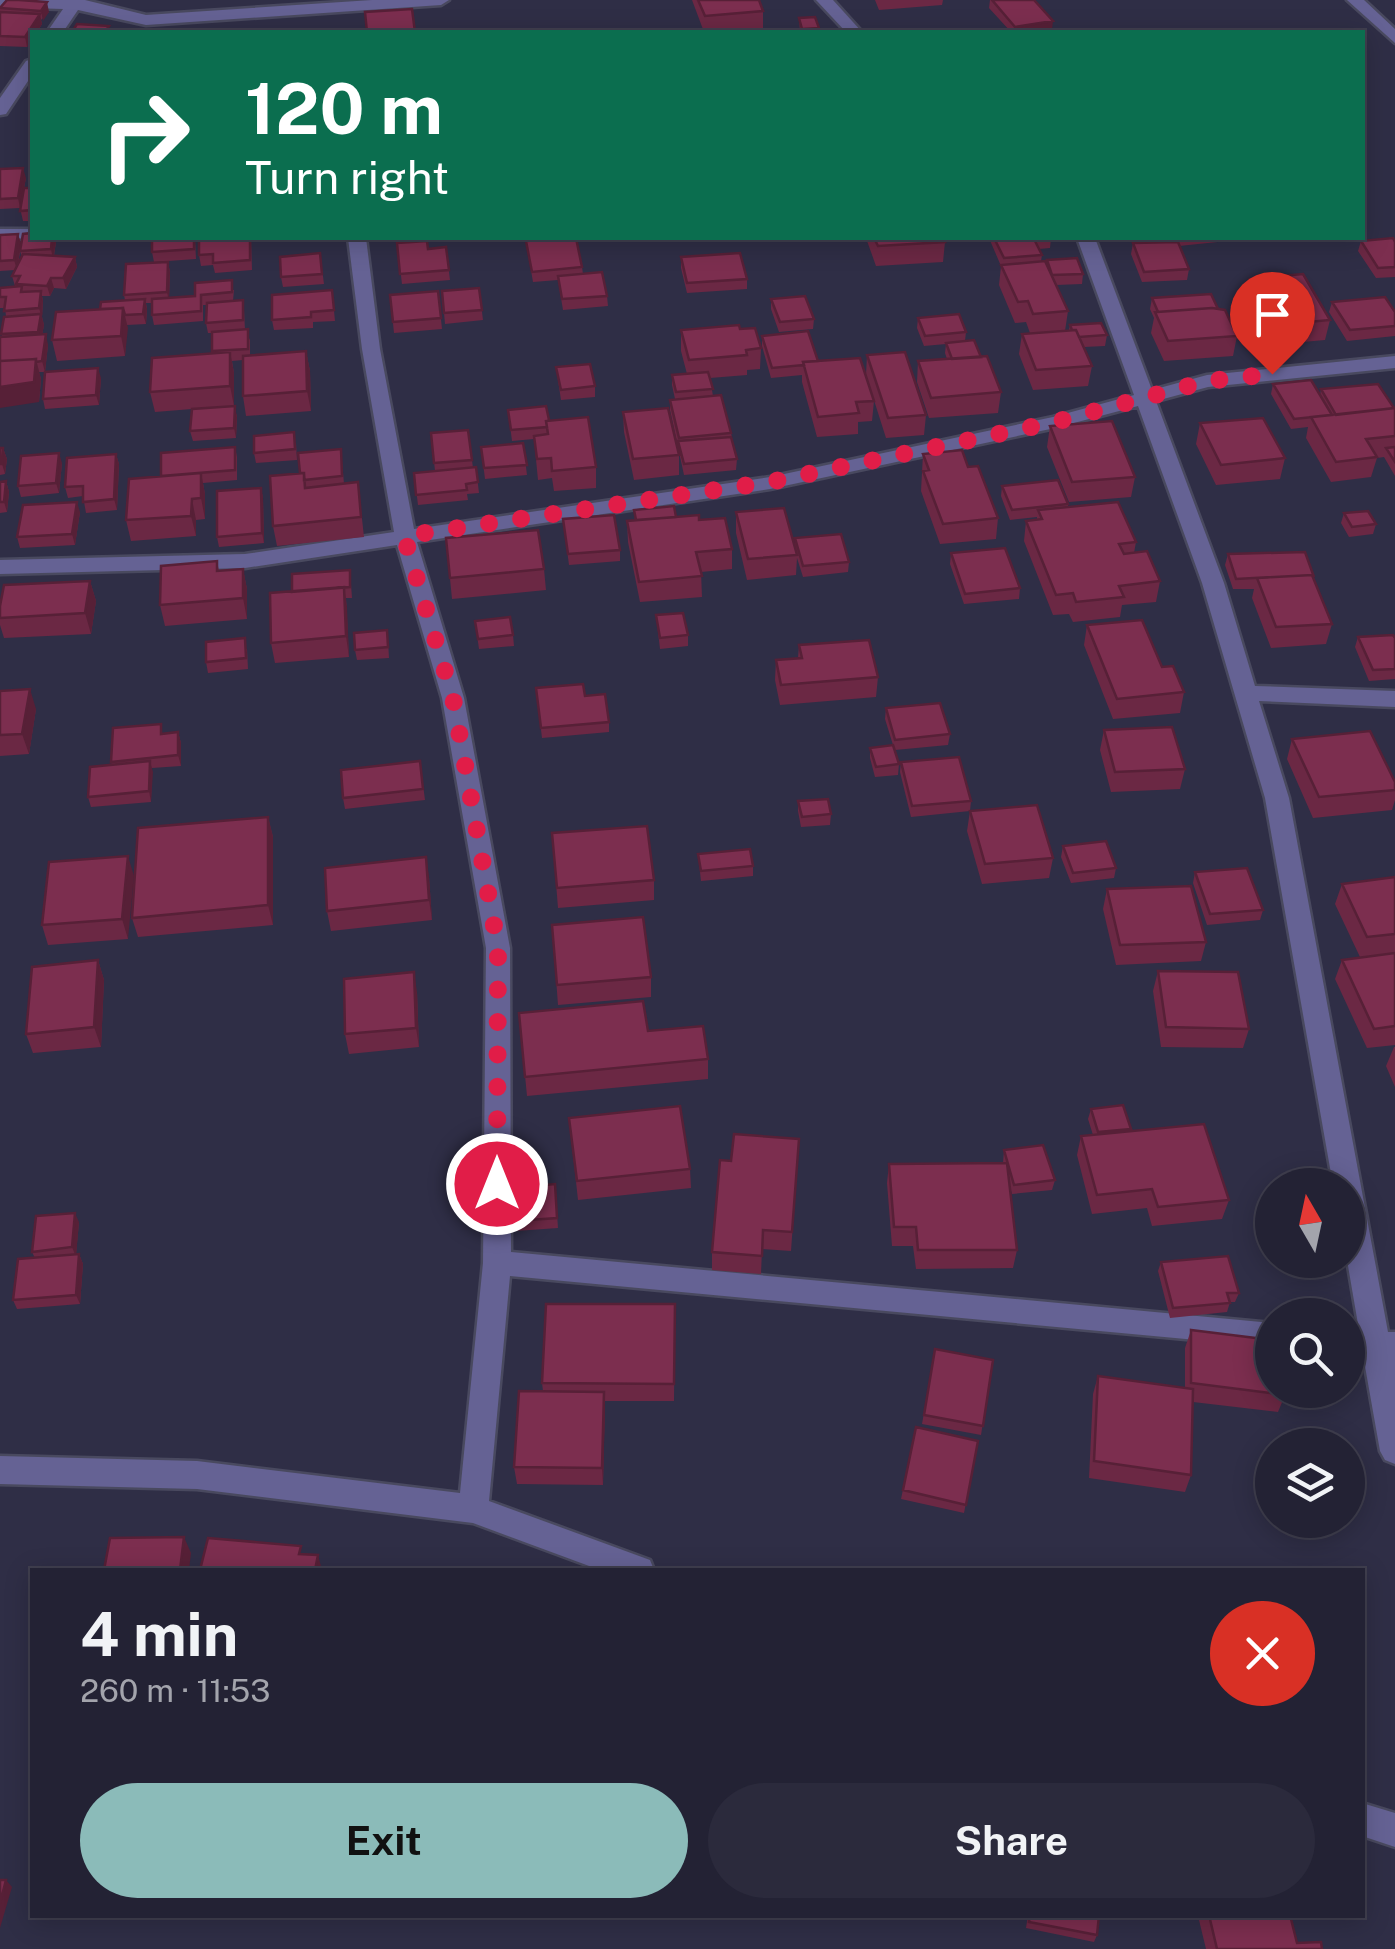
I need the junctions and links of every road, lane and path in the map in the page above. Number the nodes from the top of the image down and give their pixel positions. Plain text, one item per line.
1 (442, 0) edge
2 (824, 0) edge
3 (1355, 0) edge
4 (0, 2) edge
5 (76, 3) edge
6 (56, 30) edge
7 (852, 30) edge
8 (1395, 38) edge
9 (30, 67) edge
10 (0, 110) edge
11 (0, 234) edge
12 (30, 234) edge
13 (357, 240) edge
14 (1087, 240) edge
15 (1395, 362) edge
16 (1144, 398) junction
17 (404, 536) junction
18 (0, 567) edge
19 (1246, 693) junction
20 (1395, 699) edge
21 (497, 1263) junction
22 (1255, 1333) edge
23 (1373, 1344) edge
24 (1395, 1452) edge
25 (0, 1470) edge
26 (474, 1510) junction
27 (634, 1568) edge
28 (1365, 1820) edge
29 (1395, 1830) edge

1 - 5 street
2 - 7 street
3 - 8 street
4 - 5 street
5 - 6 street
9 - 10 street
11 - 12 street
13 - 17 street
14 - 16 street
15 - 16 street
16 - 17 street
16 - 19 street
17 - 18 street
17 - 21 street
19 - 20 street
19 - 23 street
21 - 22 street
21 - 26 street
23 - 24 street
25 - 26 street
26 - 27 street
28 - 29 street

